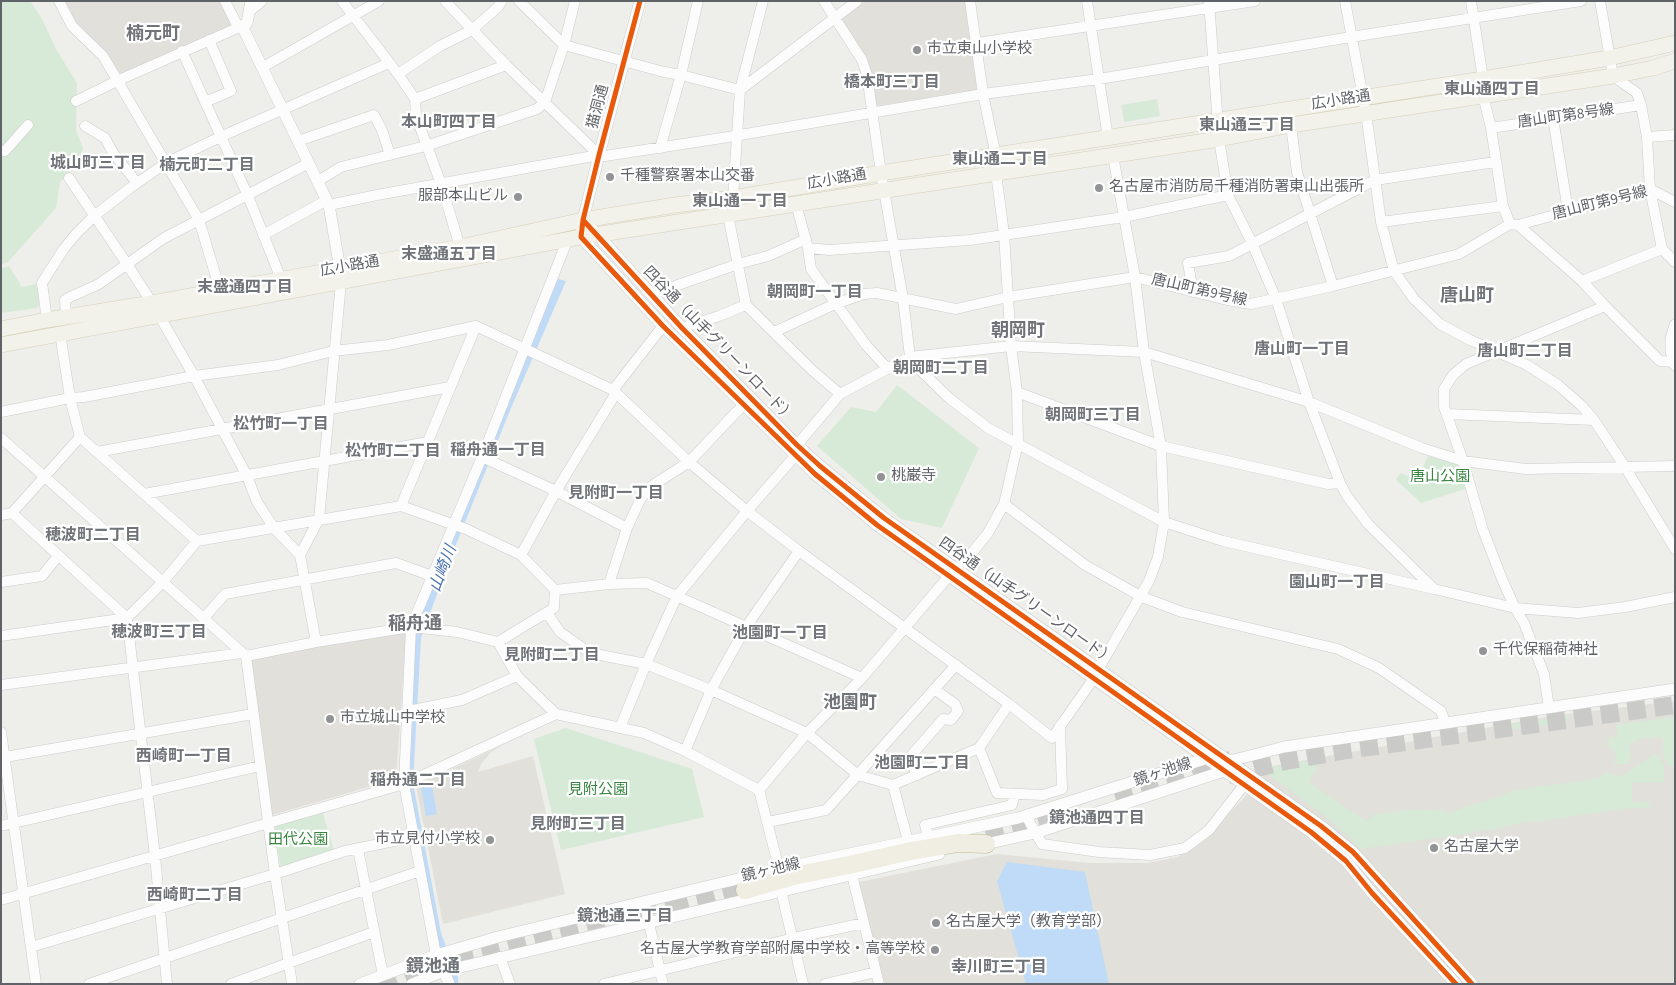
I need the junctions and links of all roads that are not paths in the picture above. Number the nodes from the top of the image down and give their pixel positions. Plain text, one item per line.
1 (59, 1) edge
2 (226, 1) edge
3 (262, 1) edge
4 (342, 1) edge
5 (379, 1) edge
6 (445, 1) edge
7 (502, 1) edge
8 (519, 1) edge
9 (575, 1) edge
10 (640, 1) edge
11 (698, 1) edge
12 (763, 1) edge
13 (824, 1) edge
14 (857, 1) edge
15 (970, 1) edge
16 (1087, 1) edge
17 (1255, 1) edge
18 (1345, 1) edge
19 (1471, 1) edge
20 (1581, 1) edge
21 (1600, 1) edge
22 (1209, 4) edge
23 (250, 6) edge
24 (353, 16) junction
25 (1473, 17) junction
26 (836, 18) junction
27 (240, 26) junction
28 (1092, 27) junction
29 (472, 30) junction
30 (1351, 37) junction
31 (209, 40) junction
32 (977, 43) junction
33 (1675, 43) edge
34 (564, 45) junction
35 (182, 51) junction
36 (1610, 58) junction
37 (1213, 61) junction
38 (1675, 61) edge
39 (625, 62) junction
40 (389, 63) junction
41 (506, 65) junction
42 (263, 67) junction
43 (398, 74) junction
44 (681, 75) junction
45 (1613, 76) junction
46 (1099, 79) junction
47 (1483, 79) junction
48 (119, 80) junction
49 (740, 90) junction
50 (984, 94) junction
51 (1484, 95) junction
52 (1362, 98) junction
53 (415, 99) junction
54 (76, 101) dead end
55 (204, 102) junction
56 (545, 102) junction
57 (1640, 105) junction
58 (283, 110) junction
59 (873, 113) junction
60 (1366, 113) junction
61 (1553, 118) junction
62 (1218, 120) junction
63 (28, 125) dead end
64 (1291, 125) junction
65 (85, 126) dead end
66 (1490, 128) junction
67 (737, 135) junction
68 (1675, 135) edge
69 (220, 137) junction
70 (1647, 137) junction
71 (1108, 138) junction
72 (1219, 139) junction
73 (298, 141) junction
74 (426, 146) junction
75 (660, 148) junction
76 (1, 151) edge
77 (390, 155) junction
78 (599, 155) junction
79 (996, 156) junction
80 (1113, 156) junction
81 (1496, 162) junction
82 (166, 163) junction
83 (309, 163) junction
84 (881, 173) junction
85 (996, 173) junction
86 (68, 178) dead end
87 (1375, 180) junction
88 (318, 181) junction
89 (138, 183) junction
90 (440, 184) junction
91 (1650, 189) junction
92 (885, 191) junction
93 (1228, 195) junction
94 (248, 196) junction
95 (732, 198) junction
96 (1675, 202) edge
97 (328, 203) junction
98 (796, 204) junction
99 (1502, 206) junction
100 (1568, 211) junction
101 (1310, 213) junction
102 (728, 215) junction
103 (94, 216) junction
104 (1124, 217) junction
105 (199, 220) junction
106 (583, 220) junction
107 (1381, 222) junction
108 (1514, 224) junction
109 (1004, 234) junction
110 (596, 235) junction
111 (263, 236) junction
112 (574, 239) junction
113 (1252, 243) junction
114 (807, 244) junction
115 (460, 247) junction
116 (893, 247) junction
117 (1662, 249) junction
118 (1675, 262) edge
119 (127, 264) junction
120 (738, 264) junction
121 (1394, 271) junction
122 (341, 275) junction
123 (1135, 277) junction
124 (281, 279) junction
125 (1582, 281) junction
126 (1333, 286) junction
127 (220, 290) junction
128 (1193, 292) junction
129 (652, 294) junction
130 (1008, 297) junction
131 (903, 299) junction
132 (1276, 299) junction
133 (835, 304) junction
134 (746, 305) junction
135 (1605, 306) junction
136 (155, 309) junction
137 (66, 316) junction
138 (47, 320) junction
139 (1675, 325) edge
140 (476, 326) junction
141 (663, 326) junction
142 (682, 328) junction
143 (1, 329) edge
144 (774, 332) junction
145 (60, 333) junction
146 (1, 345) edge
147 (1011, 346) junction
148 (526, 348) junction
149 (334, 352) junction
150 (1144, 352) junction
151 (1496, 352) junction
152 (910, 357) junction
153 (1674, 364) edge
154 (887, 368) junction
155 (194, 376) junction
156 (450, 388) junction
157 (614, 391) junction
158 (1018, 392) junction
159 (840, 394) junction
160 (70, 398) junction
161 (1309, 402) junction
162 (744, 404) junction
163 (329, 409) junction
164 (1, 412) edge
165 (1447, 414) junction
166 (1594, 420) junction
167 (221, 429) junction
168 (80, 437) junction
169 (1, 438) edge
170 (428, 442) junction
171 (1018, 443) junction
172 (1161, 446) junction
173 (796, 450) junction
174 (97, 452) junction
175 (486, 459) junction
176 (323, 461) junction
177 (1463, 461) junction
178 (689, 462) junction
179 (1675, 466) edge
180 (1625, 468) junction
181 (45, 476) junction
182 (247, 476) junction
183 (1340, 483) junction
184 (556, 491) junction
185 (144, 494) junction
186 (1004, 504) junction
187 (401, 506) junction
188 (747, 511) junction
189 (6, 514) edge
190 (319, 519) junction
191 (1164, 522) junction
192 (455, 525) junction
193 (274, 528) junction
194 (627, 528) junction
195 (197, 541) junction
196 (1675, 549) edge
197 (799, 551) junction
198 (522, 555) junction
199 (58, 556) junction
200 (300, 556) junction
201 (954, 573) junction
202 (432, 576) junction
203 (305, 580) junction
204 (1, 582) edge
205 (163, 582) junction
206 (609, 584) junction
207 (1434, 589) junction
208 (554, 590) junction
209 (677, 596) junction
210 (1142, 597) junction
211 (1675, 597) edge
212 (1515, 608) junction
213 (547, 613) junction
214 (126, 618) junction
215 (204, 618) junction
216 (411, 627) junction
217 (746, 627) junction
218 (906, 628) junction
219 (1, 636) edge
220 (316, 642) junction
221 (498, 642) junction
222 (244, 655) junction
223 (646, 664) junction
224 (956, 665) junction
225 (133, 668) junction
226 (1097, 673) junction
227 (518, 676) junction
228 (862, 678) junction
229 (1, 685) edge
230 (934, 689) junction
231 (1675, 689) edge
232 (711, 690) junction
233 (1009, 704) junction
234 (1549, 708) junction
235 (408, 711) junction
236 (253, 714) junction
237 (556, 714) junction
238 (1445, 722) junction
239 (1060, 726) junction
240 (620, 728) junction
241 (1, 732) edge
242 (807, 733) junction
243 (141, 734) junction
244 (979, 748) junction
245 (685, 751) junction
246 (5, 758) junction
247 (1208, 758) junction
248 (260, 766) junction
249 (1227, 766) junction
250 (858, 775) junction
251 (917, 775) junction
252 (408, 782) junction
253 (893, 785) junction
254 (1244, 786) junction
255 (759, 790) junction
256 (148, 792) junction
257 (1015, 794) junction
258 (1026, 816) junction
259 (768, 822) junction
260 (14, 823) junction
261 (269, 823) junction
262 (1, 826) edge
263 (1035, 833) junction
264 (414, 837) junction
265 (928, 838) junction
266 (908, 841) junction
267 (986, 844) joint
268 (358, 848) junction
269 (156, 856) junction
270 (778, 869) junction
271 (851, 870) junction
272 (420, 871) junction
273 (275, 874) junction
274 (365, 890) junction
275 (745, 890) tunnel mouth
276 (781, 890) junction
277 (24, 893) junction
278 (1, 900) edge
279 (644, 902) junction
280 (160, 908) junction
281 (282, 919) junction
282 (648, 922) junction
283 (864, 923) junction
284 (374, 932) junction
285 (794, 938) junction
286 (32, 947) junction
287 (436, 955) junction
288 (165, 957) junction
289 (500, 957) junction
290 (288, 963) junction
291 (444, 971) junction
292 (660, 971) junction
293 (876, 972) junction
294 (383, 975) junction
295 (36, 984) edge
296 (89, 984) edge
297 (167, 984) edge
298 (231, 984) edge
299 (292, 984) edge
300 (360, 984) edge
301 (412, 984) edge
302 (449, 984) edge
303 (510, 984) edge
304 (604, 984) edge
305 (663, 984) edge
306 (804, 984) edge
307 (825, 984) edge
308 (879, 984) edge
309 (1456, 984) edge
310 (1472, 984) edge

1 - 48 street
2 - 27 street
3 - 23 street
4 - 24 street
5 - 24 street
6 - 29 street
7 - 29 street
8 - 34 street
9 - 34 street
10 - 39 street, 猫洞通
11 - 44 street
12 - 49 street
13 - 26 street
14 - 26 street
15 - 32 street
16 - 28 street
17 - 22 street
18 - 30 street
19 - 25 street
20 - 25 street
21 - 36 street
22 - 28 street
22 - 37 street
23 - 27 street
24 - 40 street
24 - 42 street
25 - 30 street
25 - 47 street
26 - 49 street
26 - 59 street
27 - 31 street
27 - 42 street
28 - 32 street
28 - 46 street
29 - 41 street
29 - 43 street
30 - 37 street
30 - 52 street
31 - 35 street
31 - 55 street
32 - 50 street
33 - 36 main road, 広小路通
34 - 39 street
34 - 56 street
35 - 48 street
35 - 55 street
36 - 45 street
36 - 47 main road, 広小路通
37 - 46 street
37 - 62 street
38 - 45 main road, 広小路通
39 - 44 street
39 - 78 street, 猫洞通
40 - 43 street
40 - 58 street
41 - 53 street
41 - 56 street
42 - 58 street
43 - 53 street
44 - 49 street
44 - 75 street
45 - 51 main road, 広小路通
45 - 57 street
46 - 50 street
46 - 71 street
47 - 51 street
47 - 52 main road, 広小路通
48 - 54 street
48 - 82 street
49 - 67 street
50 - 59 street
50 - 79 street
51 - 60 main road, 広小路通
51 - 66 street
52 - 60 street
52 - 62 main road, 広小路通
53 - 74 street
55 - 69 street
56 - 74 street
56 - 78 street
57 - 61 street, 唐山町第8号線
57 - 70 street
58 - 69 street
58 - 73 street
59 - 67 street
59 - 84 street
60 - 64 main road, 広小路通
60 - 87 street
61 - 66 street, 唐山町第8号線
61 - 100 street
62 - 71 main road, 広小路通
62 - 72 street
63 - 76 street
64 - 72 main road, 広小路通
64 - 101 street
65 - 89 street
66 - 81 street
67 - 75 street
67 - 95 street
68 - 70 street
69 - 82 street
69 - 94 street
70 - 91 street
71 - 79 main road, 広小路通
72 - 80 main road, 広小路通
72 - 93 street
73 - 77 street
73 - 83 street
74 - 77 street
74 - 90 street
75 - 78 street
77 - 88 street
78 - 90 street
78 - 106 street, 猫洞通
79 - 84 main road, 広小路通
80 - 85 main road, 広小路通
80 - 104 street
81 - 87 street
81 - 99 street
82 - 89 street
82 - 105 street
83 - 88 street
83 - 94 street
84 - 92 street
84 - 95 main road, 広小路通
85 - 92 main road, 広小路通
85 - 109 street
86 - 103 street
87 - 101 street
87 - 107 street
88 - 97 street
89 - 103 street
90 - 97 street
90 - 115 street
91 - 96 street, 唐山町第9号線
91 - 100 street, 唐山町第9号線
91 - 117 street
92 - 98 main road, 広小路通
92 - 116 street
93 - 104 street
93 - 113 street
94 - 105 street
94 - 111 street
95 - 106 main road, 広小路通
97 - 111 street
97 - 122 street
98 - 102 main road, 広小路通
98 - 114 street
99 - 107 street
99 - 108 street
100 - 108 street, 唐山町第9号線
101 - 113 street
101 - 126 street
102 - 110 main road, 広小路通
102 - 120 street
103 - 119 street
103 - 138 street
104 - 109 street
104 - 123 street
105 - 119 street
105 - 127 street
106 - 110 street, 四谷通（山手グリーンロード）
106 - 112 street, 猫洞通
106 - 115 main road, 広小路通
107 - 121 street
108 - 121 street, 唐山町第9号線
108 - 125 street
109 - 116 street
109 - 130 street
110 - 112 main road, 広小路通
110 - 129 street, 四谷通（山手グリーンロード）
111 - 124 street
112 - 122 main road, 広小路通
112 - 141 street
112 - 148 street
113 - 128 street
113 - 132 street
114 - 116 street
114 - 120 street
114 - 133 street
115 - 122 main road, 広小路通
116 - 131 street
117 - 118 street
117 - 125 street
119 - 136 street
119 - 137 street
120 - 129 street
120 - 134 street
121 - 126 street, 唐山町第9号線
121 - 151 street
122 - 124 main road, 広小路通
122 - 136 main road, 広小路通
122 - 149 street
123 - 128 street, 唐山町第9号線
123 - 130 street, 唐山町第9号線
123 - 150 street
124 - 127 main road, 広小路通
125 - 135 street
126 - 132 street, 唐山町第9号線
127 - 136 main road, 広小路通
128 - 132 street, 唐山町第9号線
129 - 142 street, 四谷通（山手グリーンロード）
130 - 131 street, 唐山町第9号線
130 - 147 street
131 - 133 street, 唐山町第9号線
131 - 152 street
132 - 161 street
133 - 144 street, 唐山町第9号線
133 - 154 street
134 - 142 street
134 - 144 street
135 - 151 street
135 - 153 street
136 - 137 main road, 広小路通
136 - 145 main road, 広小路通
136 - 155 street
137 - 138 main road, 広小路通
138 - 143 main road, 広小路通
139 - 153 street
140 - 148 street
140 - 149 street
140 - 156 street
141 - 157 street
141 - 162 street
142 - 173 street, 四谷通（山手グリーンロード）
144 - 159 street
145 - 146 main road, 広小路通
145 - 160 street
147 - 150 street
147 - 152 street
147 - 158 street
148 - 157 street
148 - 175 street
149 - 155 street
149 - 163 street
150 - 161 street
150 - 172 street
151 - 165 street
151 - 166 street
152 - 154 street
152 - 171 street
154 - 159 street
155 - 160 street
155 - 167 street
156 - 163 street
156 - 170 street
157 - 178 street
157 - 184 street
158 - 171 street
158 - 172 street
159 - 173 street
160 - 164 street
160 - 168 street
161 - 177 street
161 - 183 street
162 - 173 street
162 - 178 street
163 - 167 street
163 - 176 street
165 - 166 street
165 - 177 street
166 - 180 street
167 - 174 street
167 - 182 street
168 - 174 street
168 - 181 street
169 - 181 street
170 - 176 street
170 - 187 street
171 - 186 street
171 - 191 street
172 - 183 street
172 - 191 street
173 - 188 street
173 - 201 street
174 - 185 street
175 - 184 street
175 - 192 street
176 - 182 street
176 - 190 street
177 - 180 street
177 - 212 street
178 - 188 street
178 - 194 street
179 - 180 street
180 - 196 street
181 - 189 street
181 - 205 street
182 - 185 street
182 - 193 street
183 - 207 street
184 - 194 street
184 - 198 street
185 - 195 street
186 - 201 street
186 - 210 street
187 - 190 street
187 - 192 street
188 - 197 street
188 - 209 street
189 - 199 street
190 - 193 street
190 - 200 street
191 - 207 street
191 - 210 street
192 - 198 street
192 - 202 street
193 - 195 street
193 - 200 street
194 - 206 street
195 - 205 street
197 - 217 street
197 - 218 street
198 - 208 street
199 - 204 street
199 - 214 street
200 - 203 street
201 - 218 street
201 - 226 street
202 - 203 street
202 - 216 street
203 - 215 street
203 - 220 street
205 - 214 street
205 - 215 street
206 - 208 street
206 - 209 street
207 - 212 street
208 - 213 street
209 - 217 street
209 - 223 street
210 - 226 street
210 - 238 street
211 - 212 street
212 - 234 street
213 - 221 street
213 - 223 street
214 - 219 street
214 - 225 street
215 - 222 street
216 - 220 street
216 - 221 street
216 - 235 street
217 - 228 street
217 - 232 street
218 - 224 street
218 - 228 street
220 - 222 street
221 - 227 street
222 - 225 street
222 - 236 street
223 - 232 street
223 - 240 street
224 - 230 street
224 - 233 street
225 - 229 street
225 - 243 street
226 - 239 street
226 - 247 street
226 - 249 street, 四谷通（山手グリーンロード）
227 - 235 street
227 - 237 street
228 - 242 street
230 - 250 street
230 - 251 street
231 - 234 street
232 - 242 street
232 - 245 street
233 - 239 street
233 - 244 street
234 - 238 street
235 - 252 street
236 - 243 street
236 - 248 street
237 - 240 street
237 - 252 street
238 - 249 street
239 - 257 street
240 - 245 street
241 - 246 street
242 - 250 street
242 - 255 street
243 - 246 street
243 - 256 street
244 - 251 street
244 - 257 street
245 - 255 street
246 - 260 street
247 - 249 street, 鏡ヶ池線
247 - 258 street, 鏡ヶ池線
248 - 256 street
248 - 261 street
249 - 254 street
249 - 263 street, 鏡ヶ池線
249 - 310 street, 四谷通（山手グリーンロード）
250 - 253 street
250 - 259 street
251 - 253 street
252 - 261 street
252 - 264 street
253 - 266 street
254 - 263 street
254 - 309 street
255 - 259 street
256 - 260 street
256 - 269 street
257 - 265 street
258 - 263 street
258 - 265 street, 鏡ヶ池線
259 - 270 street
260 - 262 street
260 - 277 street
261 - 269 street
261 - 273 street
263 - 267 street, 鏡ヶ池線
264 - 268 street
264 - 272 street
265 - 266 street, 鏡ヶ池線
266 - 270 street, 鏡ヶ池線
267 - 271 highway
268 - 273 street
268 - 274 street
269 - 277 street
269 - 280 street
270 - 279 street, 鏡ヶ池線
271 - 275 highway
271 - 276 street, 鏡ヶ池線
271 - 283 street
272 - 274 street
272 - 287 street
273 - 280 street
273 - 281 street
274 - 281 street
274 - 284 street
276 - 282 street, 鏡ヶ池線
276 - 285 street
277 - 278 street
277 - 286 street
279 - 282 street
279 - 287 street, 鏡ヶ池線
280 - 286 street
280 - 288 street
281 - 288 street
281 - 290 street
282 - 289 street, 鏡ヶ池線
282 - 292 street
283 - 285 street
283 - 293 street
284 - 290 street
284 - 294 street
285 - 292 street
285 - 306 street
286 - 295 street
287 - 291 street
287 - 294 street, 鏡ヶ池線
288 - 296 street
288 - 297 street
289 - 291 street, 鏡ヶ池線
289 - 303 street
290 - 298 street
290 - 299 street
291 - 301 street, 鏡ヶ池線
291 - 302 street
292 - 304 street
292 - 305 street
293 - 307 street
293 - 308 street
294 - 300 street, 鏡ヶ池線

